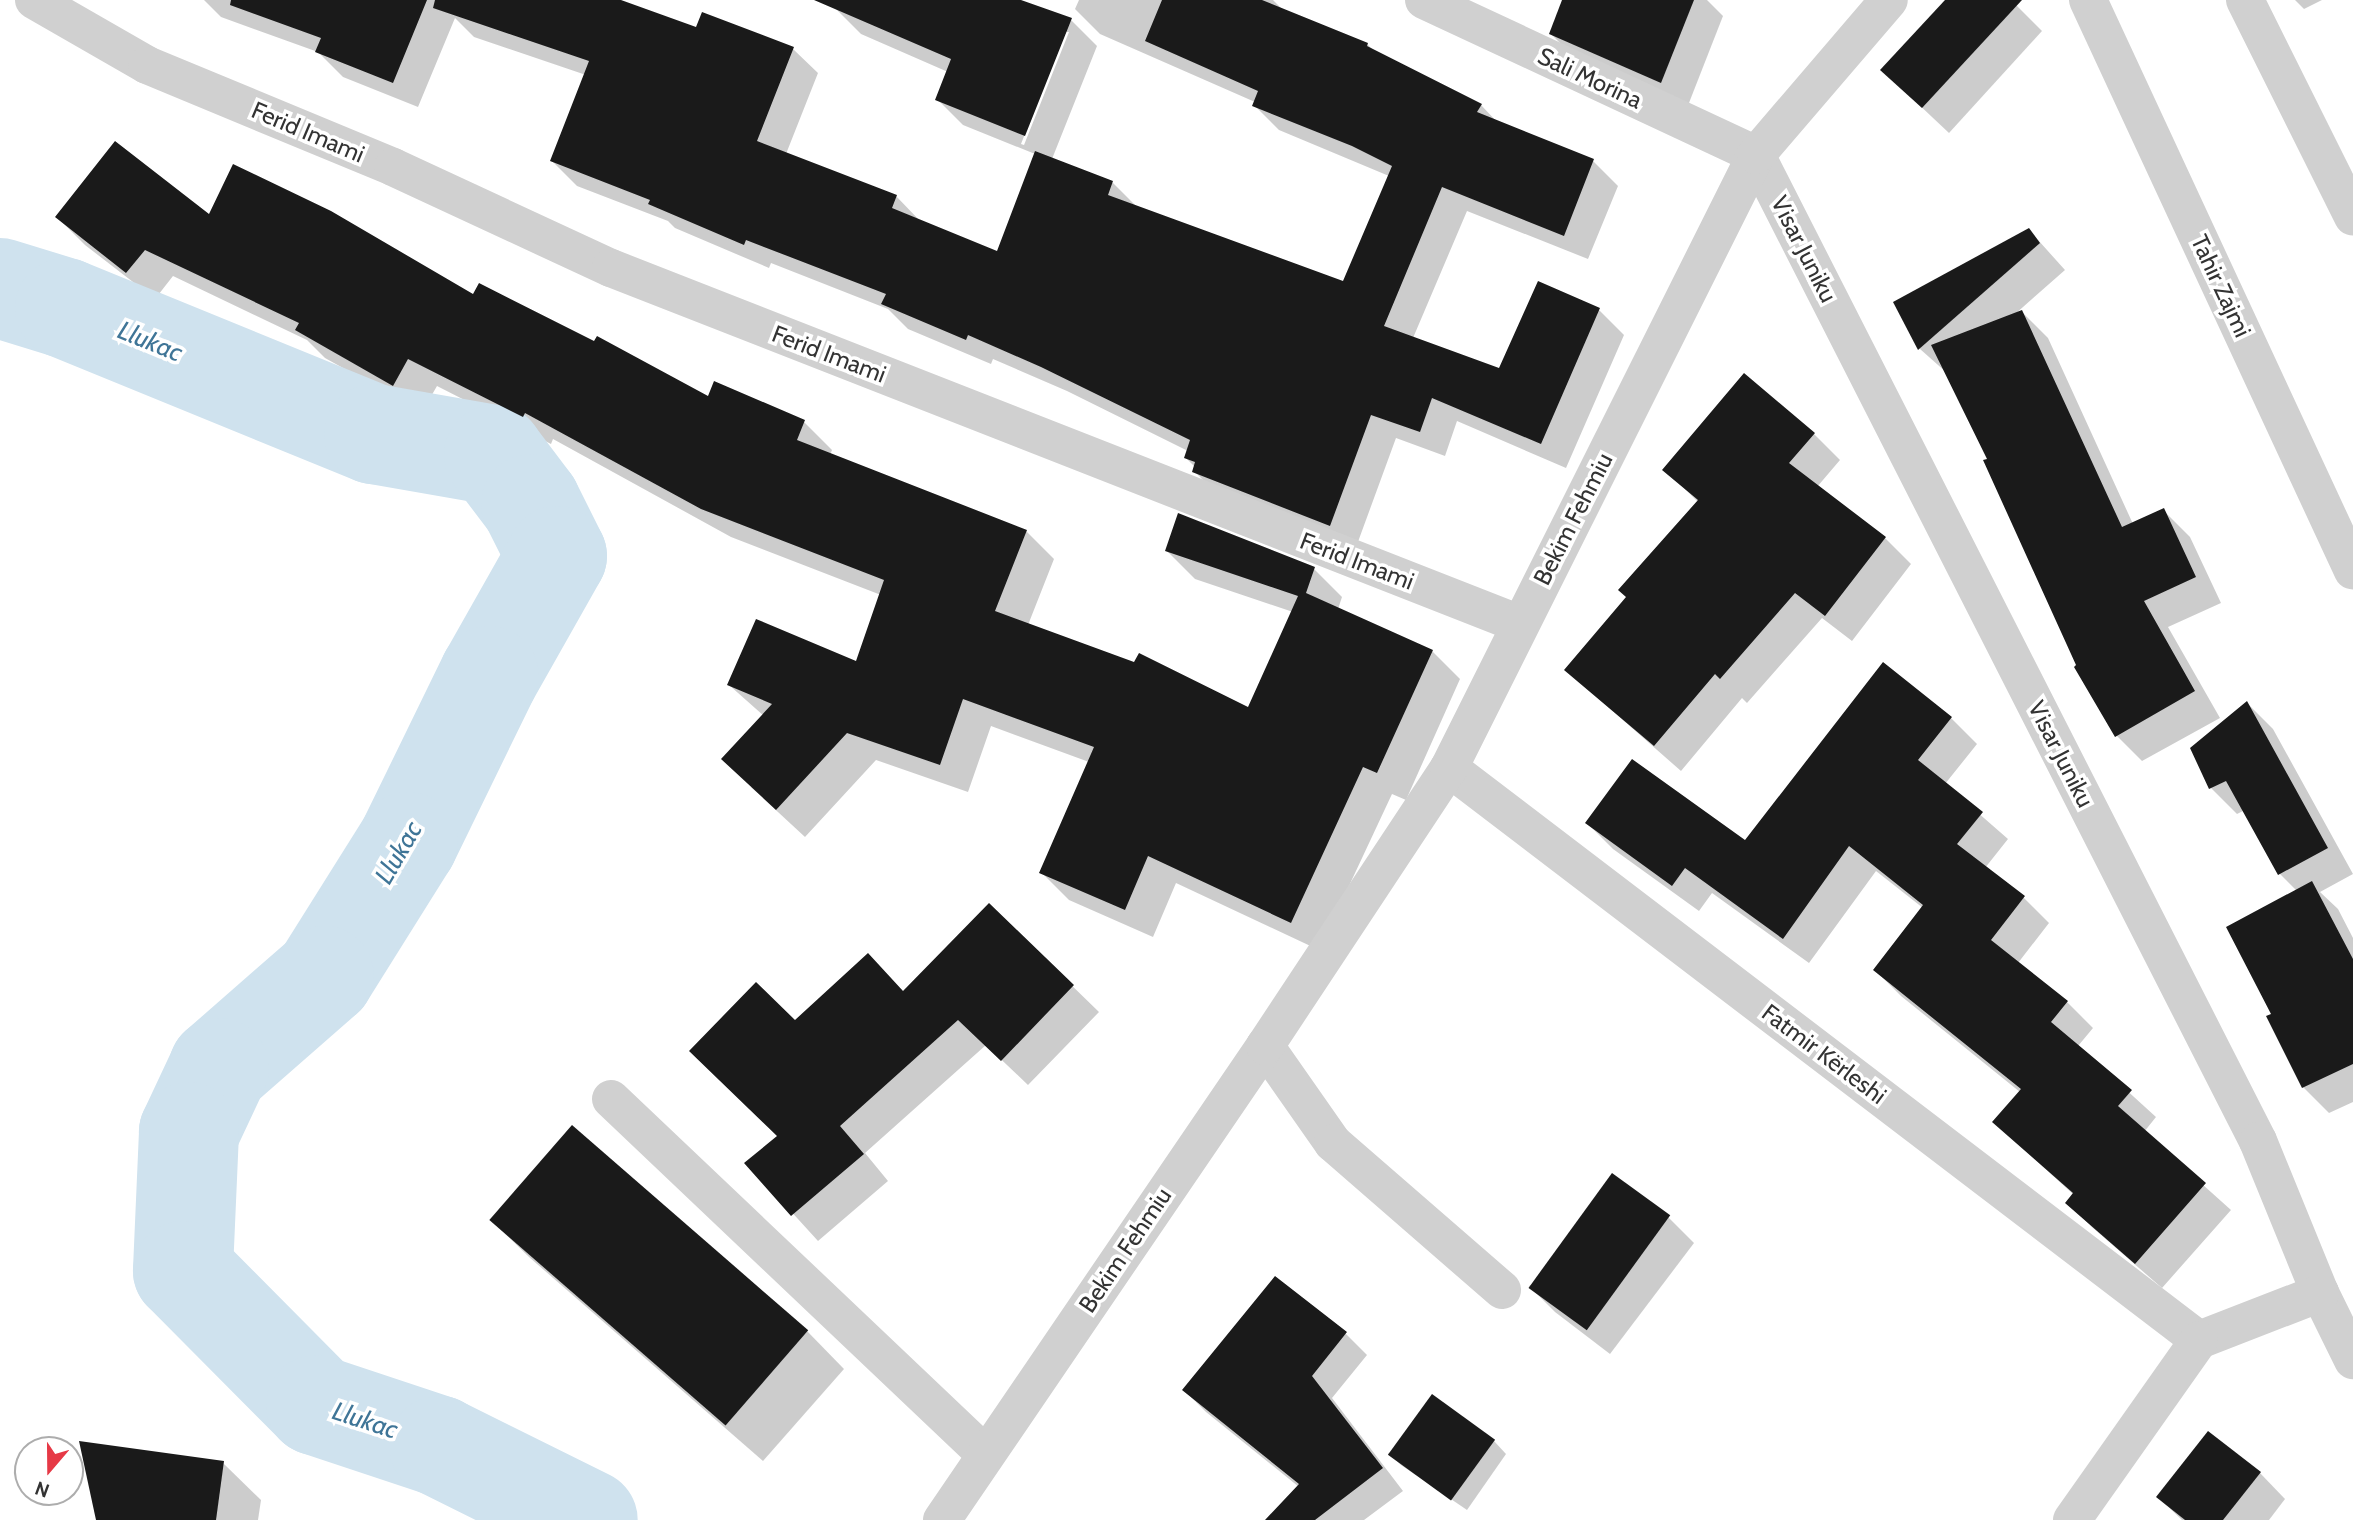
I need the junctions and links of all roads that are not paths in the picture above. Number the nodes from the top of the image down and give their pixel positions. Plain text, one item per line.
1 (34, 0) edge
2 (1424, 0) edge
3 (1889, 0) edge
4 (2088, 0) edge
5 (2245, 0) edge
6 (1756, 155) junction
7 (2353, 217) edge
8 (2353, 571) edge
9 (1520, 624) junction
10 (1449, 768) junction
11 (1265, 1046) junction
12 (611, 1099) dead end
13 (1502, 1290) dead end
14 (2320, 1293) junction
15 (2199, 1340) junction
16 (2353, 1360) edge
17 (985, 1454) junction
18 (942, 1520) edge
19 (2072, 1520) edge

1 - 9 street, Ferid Imami
2 - 6 street, Sali Morina
3 - 6 street, Bekim Fehmiu
4 - 8 street, Tahir Zajmi
5 - 7 street
6 - 9 street, Bekim Fehmiu
6 - 14 street, Visar Juniku
9 - 10 street, Bekim Fehmiu
10 - 11 street, Bekim Fehmiu
10 - 15 street, Fatmir Kërleshi
11 - 13 street
11 - 17 street, Bekim Fehmiu
12 - 17 street
14 - 15 street
14 - 16 street, Visar Juniku
15 - 19 street
17 - 18 street, Bekim Fehmiu

